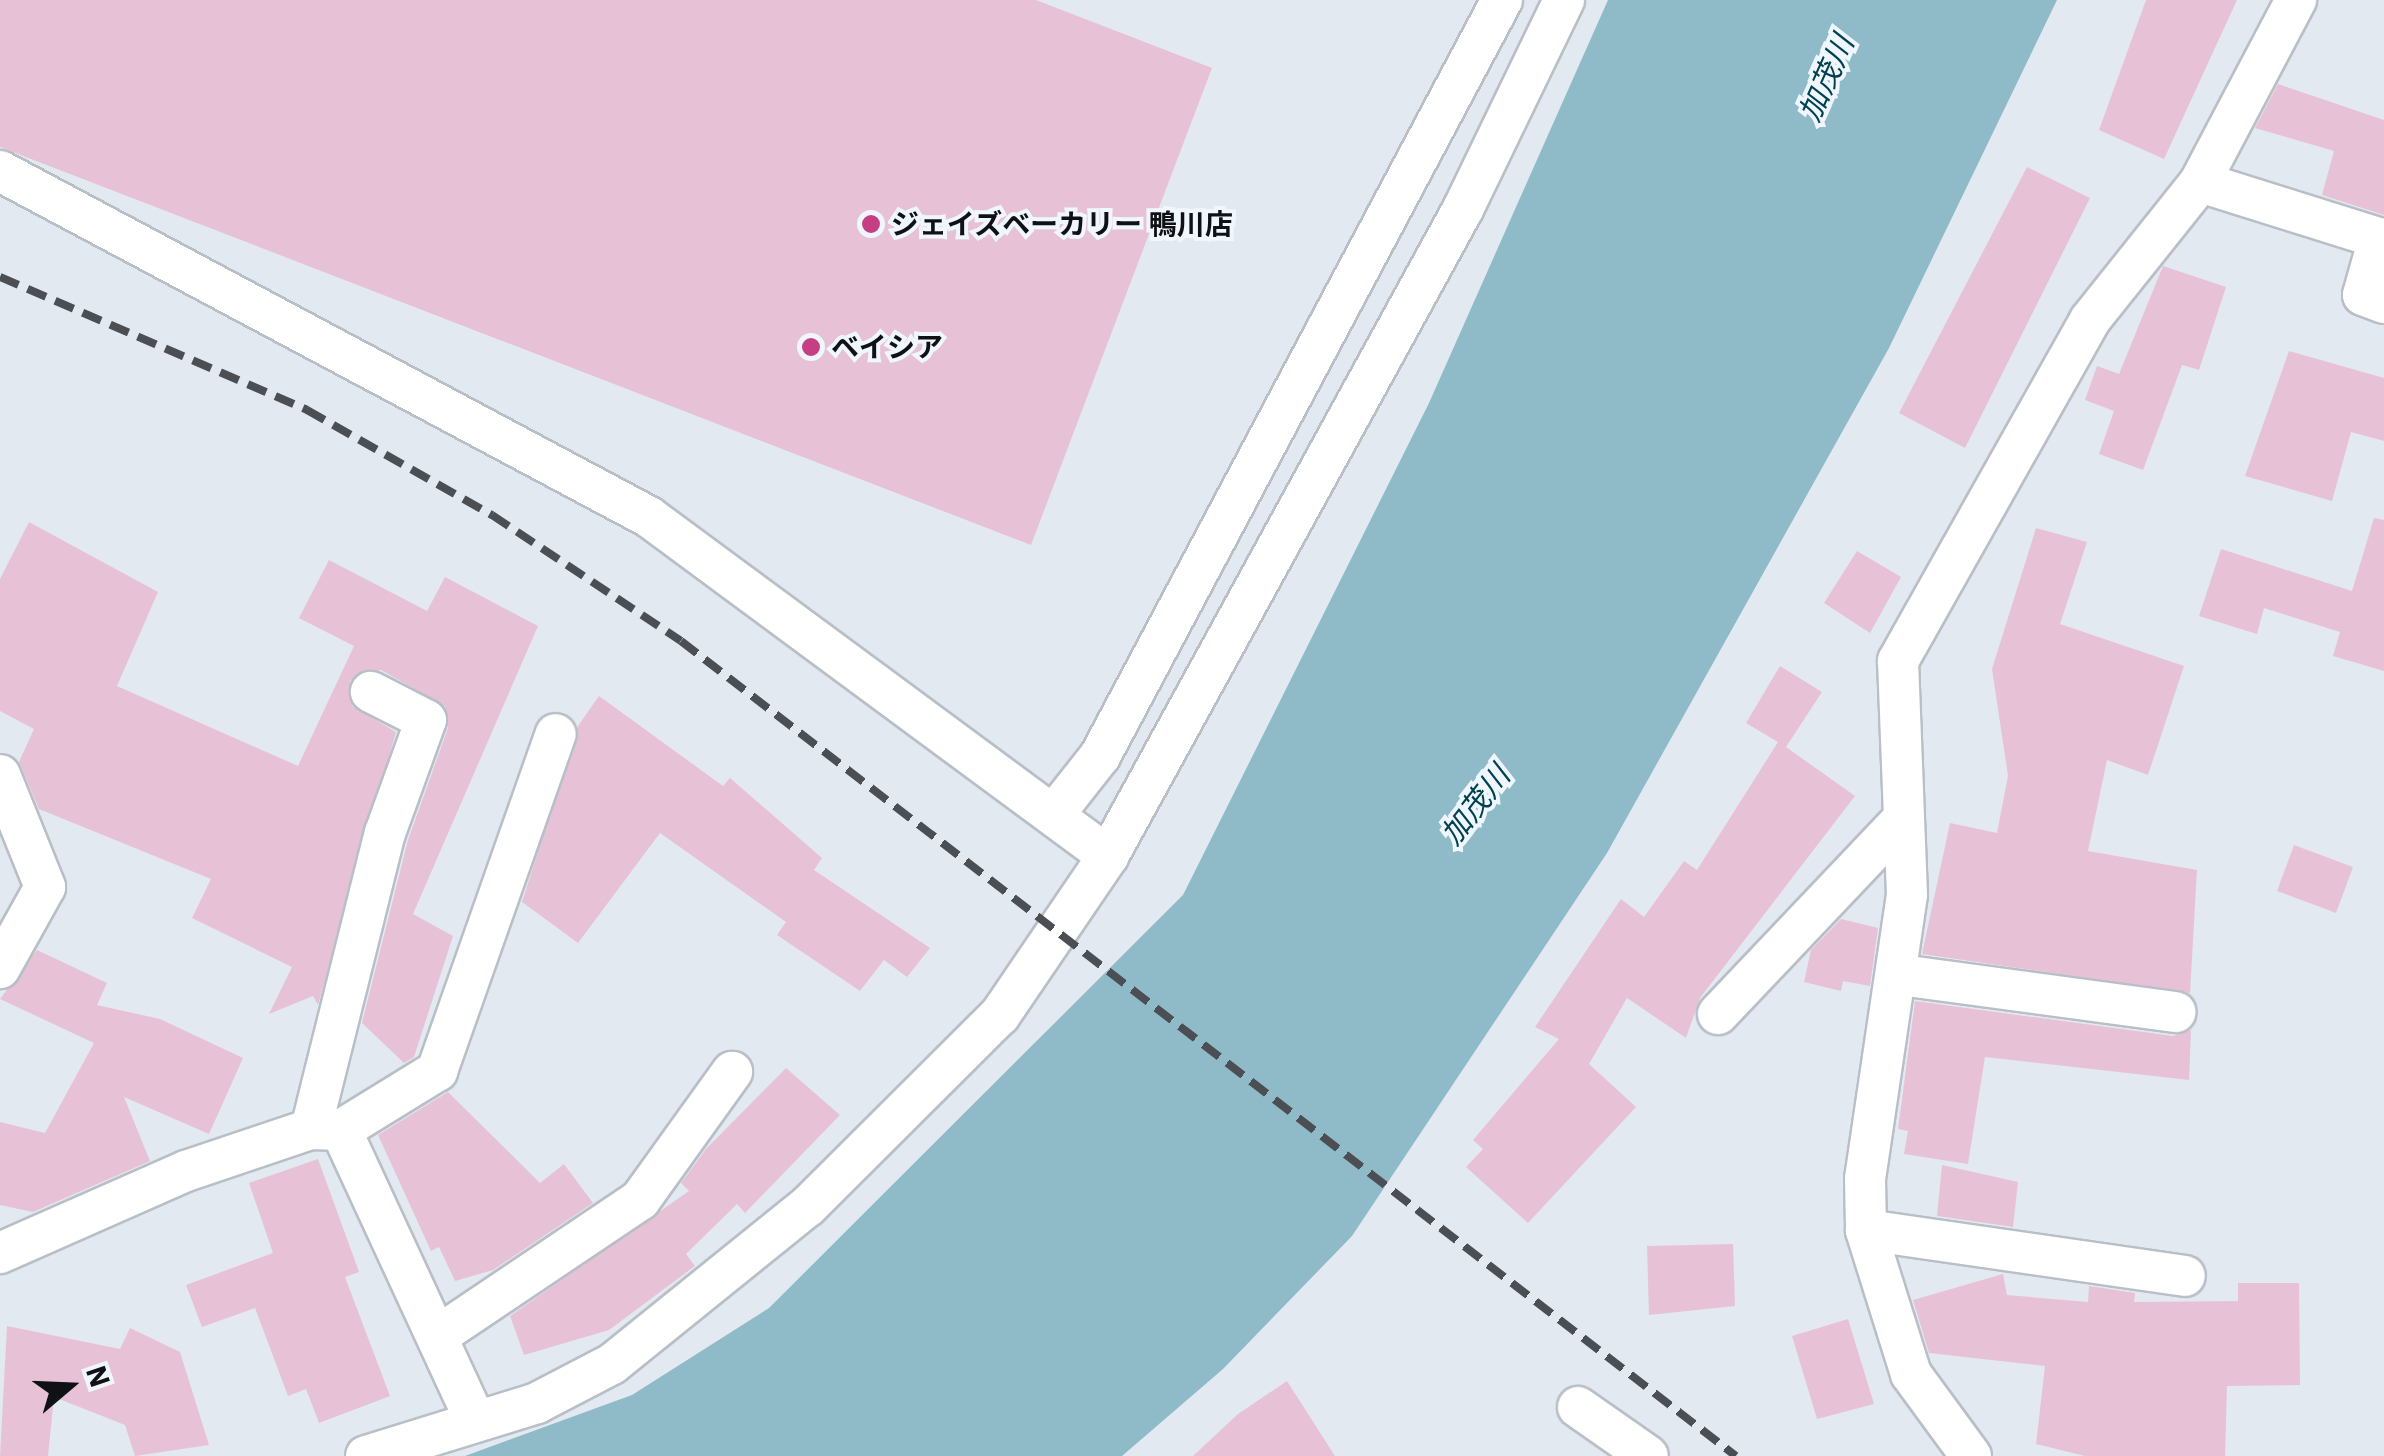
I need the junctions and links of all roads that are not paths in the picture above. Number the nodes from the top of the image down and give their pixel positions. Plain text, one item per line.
1 (1502, 0) edge
2 (1564, 0) edge
3 (2296, 0) edge
4 (0, 171) edge
5 (2200, 182) junction
6 (2384, 303) edge
7 (371, 692) dead end
8 (556, 734) dead end
9 (0, 775) edge
10 (1054, 812) junction
11 (1901, 821) junction
12 (1108, 856) junction
13 (0, 968) edge
14 (1901, 975) junction
15 (2176, 1012) dead end
16 (1718, 1014) dead end
17 (732, 1072) dead end
18 (326, 1130) junction
19 (1866, 1230) junction
20 (0, 1254) edge
21 (2185, 1276) dead end
22 (442, 1333) junction
23 (1578, 1407) dead end
24 (475, 1420) junction
25 (366, 1456) edge
26 (1648, 1456) edge
27 (1971, 1456) edge

1 - 10 street
2 - 12 street
3 - 5 street
4 - 10 street
5 - 6 street
5 - 11 street
7 - 18 street
8 - 18 street
9 - 13 street
10 - 12 street
11 - 14 street
11 - 16 street
12 - 24 street
14 - 15 street
14 - 19 street
17 - 22 street
18 - 20 street
18 - 22 street
19 - 21 street
19 - 27 street
22 - 24 street
23 - 26 street
24 - 25 street

